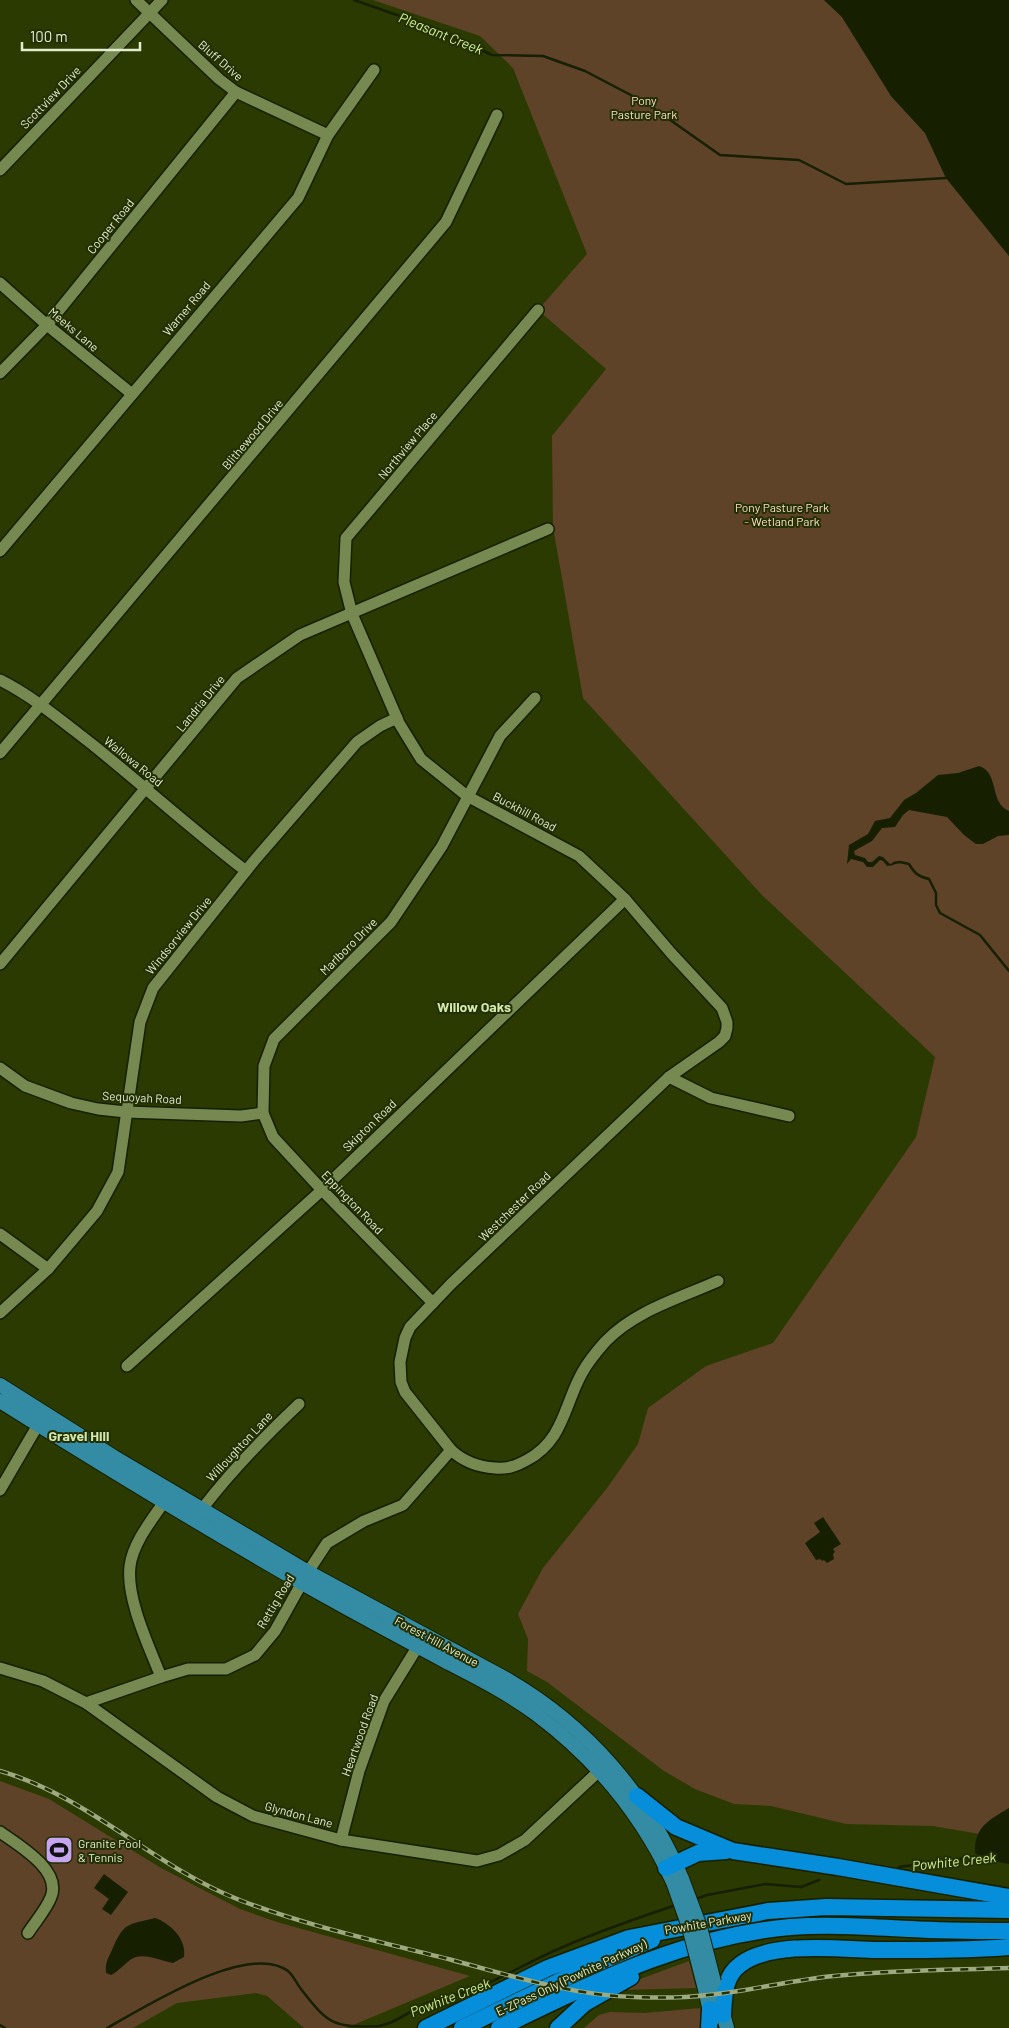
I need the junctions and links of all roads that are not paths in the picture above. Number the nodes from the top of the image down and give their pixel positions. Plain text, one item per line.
1 (136, 0) edge
2 (162, 0) edge
3 (150, 12) junction
4 (374, 70) dead end
5 (236, 92) junction
6 (497, 114) dead end
7 (328, 135) junction
8 (0, 170) edge
9 (0, 283) edge
10 (538, 310) dead end
11 (47, 325) junction
12 (0, 373) edge
13 (132, 394) junction
14 (548, 529) dead end
15 (0, 551) edge
16 (352, 614) junction
17 (0, 680) edge
18 (535, 698) dead end
19 (42, 705) junction
20 (397, 718) junction
21 (0, 753) edge
22 (147, 789) junction
23 (467, 796) junction
24 (246, 871) junction
25 (625, 899) junction
26 (0, 964) edge
27 (722, 1008) joint
28 (0, 1068) edge
29 (669, 1077) junction
30 (126, 1112) junction
31 (263, 1113) junction
32 (789, 1116) dead end
33 (322, 1190) junction
34 (0, 1234) edge
35 (48, 1269) junction
36 (718, 1281) dead end
37 (433, 1304) junction
38 (0, 1312) edge
39 (127, 1366) dead end
40 (0, 1385) edge
41 (0, 1401) edge
42 (299, 1404) dead end
43 (41, 1419) junction
44 (451, 1450) junction
45 (0, 1490) edge
46 (164, 1502) junction
47 (202, 1509) junction
48 (305, 1577) junction
49 (418, 1646) junction
50 (0, 1668) edge
51 (160, 1677) junction
52 (86, 1703) junction
53 (599, 1771) junction
54 (637, 1796) junction
55 (0, 1832) edge
56 (341, 1840) junction
57 (733, 1851) junction
58 (674, 1873) junction
59 (1009, 1897) edge
60 (1009, 1910) edge
61 (819, 1926) junction
62 (681, 1927) junction
63 (1009, 1932) edge
64 (28, 1933) dead end
65 (1009, 1948) edge
66 (718, 2020) edge
67 (426, 2028) edge
68 (462, 2028) edge
69 (499, 2028) edge
70 (558, 2028) edge
71 (709, 2028) edge

1 - 3 street, Bluff Drive
2 - 3 street, Scottview Drive
3 - 5 street, Bluff Drive
3 - 8 street, Scottview Drive
4 - 7 street, Warner Road
5 - 7 street, Bluff Drive
5 - 11 street, Cooper Road
6 - 19 street, Blithewood Drive
7 - 13 street, Warner Road
9 - 11 street, Meeks Lane
10 - 16 street, Northview Place
11 - 12 street, Cooper Road
11 - 13 street, Meeks Lane
13 - 15 street, Warner Road
14 - 16 street, Landria Drive
16 - 20 street, Buckhill Road
16 - 22 street, Landria Drive
17 - 19 street, Wallowa Road
18 - 23 street, Marlboro Drive
19 - 21 street, Blithewood Drive
19 - 22 street, Wallowa Road
20 - 23 street, Buckhill Road
20 - 24 street, Windsorview Drive
22 - 24 street, Wallowa Road
22 - 26 street, Landria Drive
23 - 25 street, Buckhill Road
23 - 31 street, Marlboro Drive
24 - 30 street, Windsorview Drive
25 - 27 street, Buckhill Road
25 - 33 street, Skipton Road
27 - 29 street, Westchester Road
28 - 30 street, Sequoyah Road
29 - 32 street
29 - 37 street, Westchester Road
30 - 31 street, Sequoyah Road
30 - 35 street, Windsorview Drive
31 - 33 street, Eppington Road
33 - 37 street, Eppington Road
33 - 39 street, Skipton Road
34 - 35 street
35 - 38 street, Windsorview Drive
36 - 44 street, Westchester Road
37 - 44 street, Westchester Road
40 - 43 main road, Forest Hill Avenue
41 - 43 main road, Forest Hill Avenue
42 - 47 street, Willoughton Lane
43 - 45 street
43 - 46 main road, Forest Hill Avenue
43 - 47 main road, Forest Hill Avenue
44 - 48 street, Rettig Road
46 - 48 main road, Forest Hill Avenue
46 - 51 street
47 - 48 main road, Forest Hill Avenue
48 - 49 main road, Forest Hill Avenue
48 - 51 street, Rettig Road
48 - 54 main road, Forest Hill Avenue
49 - 53 main road, Forest Hill Avenue
49 - 56 street, Heartwood Road
50 - 52 street, Glyndon Lane
51 - 52 street, Rettig Road
52 - 56 street, Glyndon Lane
53 - 56 street, Glyndon Lane
53 - 58 main road, Forest Hill Avenue
54 - 57 highway
54 - 58 main road, Forest Hill Avenue
55 - 64 street
57 - 58 highway
57 - 59 highway
58 - 66 main road, Forest Hill Avenue, bridge
60 - 62 highway, Powhite Parkway
61 - 63 highway, Powhite Parkway
61 - 69 highway, Powhite Parkway
61 - 70 highway
62 - 67 highway, Powhite Parkway
62 - 68 highway, E-ZPass Only (Powhite Parkway)
65 - 66 highway
66 - 71 highway

